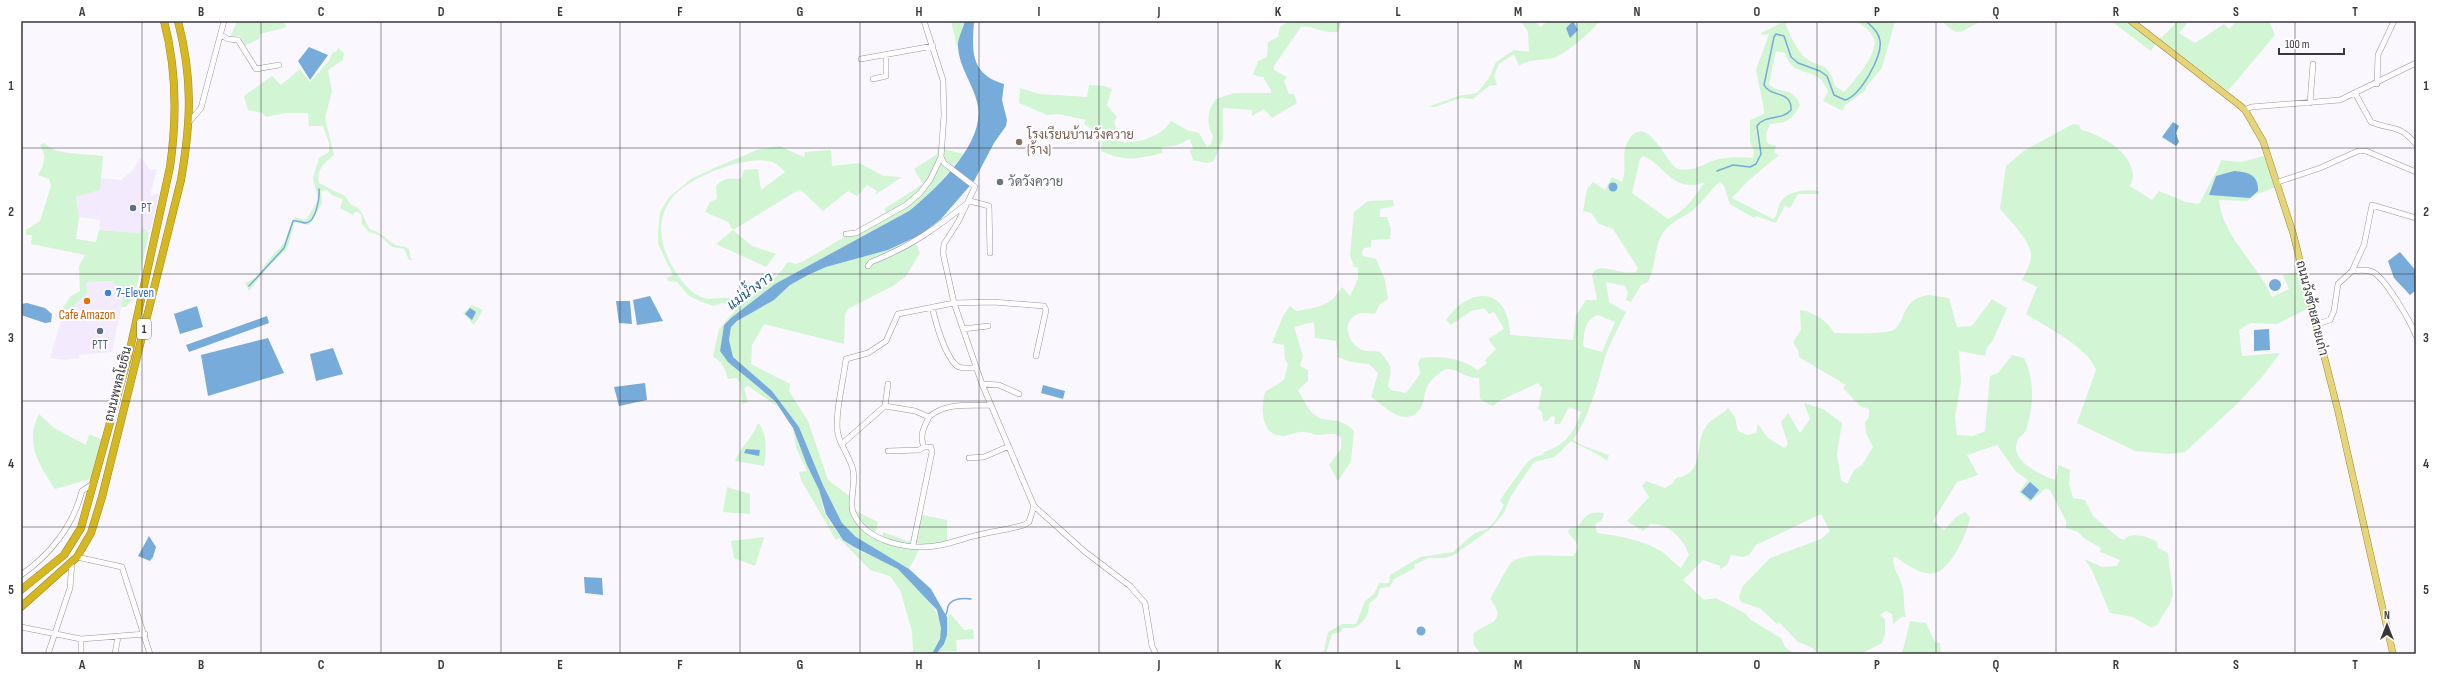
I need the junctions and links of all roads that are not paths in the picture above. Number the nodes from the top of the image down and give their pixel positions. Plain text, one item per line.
1 (164, 21) edge
2 (178, 21) edge
3 (224, 21) edge
4 (924, 21) edge
5 (2131, 21) edge
6 (2394, 21) edge
7 (221, 35) junction
8 (933, 46) junction
9 (886, 56) junction
10 (861, 59) dead end
11 (2313, 64) dead end
12 (2416, 64) edge
13 (279, 65) dead end
14 (873, 79) dead end
15 (2377, 84) junction
16 (2355, 93) junction
17 (2310, 103) junction
18 (2245, 110) junction
19 (190, 122) junction
20 (2416, 144) edge
21 (941, 157) junction
22 (2416, 172) edge
23 (2278, 182) junction
24 (970, 201) junction
25 (2416, 218) edge
26 (846, 234) dead end
27 (990, 253) dead end
28 (868, 266) dead end
29 (2352, 271) junction
30 (954, 303) junction
31 (932, 307) junction
32 (2317, 324) junction
33 (988, 326) dead end
34 (963, 329) junction
35 (2416, 336) edge
36 (1036, 356) dead end
37 (976, 368) junction
38 (888, 384) dead end
39 (982, 384) junction
40 (1019, 394) dead end
41 (990, 405) junction
42 (885, 406) junction
43 (929, 418) junction
44 (843, 443) junction
45 (924, 447) junction
46 (1007, 447) junction
47 (888, 451) dead end
48 (969, 458) dead end
49 (94, 483) junction
50 (1034, 506) junction
51 (912, 545) junction
52 (75, 560) junction
53 (34, 566) junction
54 (40, 574) junction
55 (21, 575) edge
56 (21, 590) edge
57 (21, 607) edge
58 (21, 627) edge
59 (145, 634) junction
60 (54, 635) junction
61 (118, 637) junction
62 (81, 639) junction
63 (48, 654) edge
64 (81, 654) edge
65 (115, 654) edge
66 (150, 654) edge
67 (1156, 654) edge
68 (2393, 654) edge

1 - 49 highway, ถนนพหลโยธิน / 1
2 - 19 highway, ถนนพหลโยธิน / 1
3 - 7 street
4 - 8 street
5 - 18 main road, ถนนวังซ้ายสายเก่า
6 - 15 street
7 - 13 street
7 - 19 street
8 - 9 street
8 - 21 street
9 - 10 street
9 - 14 street
11 - 17 street
12 - 15 street
15 - 16 street
16 - 17 street
16 - 20 street
17 - 18 street
18 - 23 main road, ถนนวังซ้ายสายเก่า
19 - 52 highway, ถนนพหลโยธิน / 1
21 - 24 street
21 - 26 street
22 - 23 street
23 - 32 main road, ถนนวังซ้ายสายเก่า
24 - 27 street
24 - 28 street
24 - 30 street
25 - 29 street
29 - 32 street
29 - 35 street
30 - 31 street
30 - 34 street
30 - 36 street
31 - 37 street
31 - 44 street
32 - 68 main road, ถนนวังซ้ายสายเก่า
33 - 34 street
34 - 37 street
37 - 39 street
38 - 42 street
39 - 40 street
39 - 41 street
41 - 43 street
41 - 46 street
42 - 43 street
42 - 44 street
43 - 45 street
44 - 51 street
45 - 47 street
45 - 51 street
46 - 48 street
46 - 50 street
49 - 53 street
49 - 54 highway, ถนนพหลโยธิน / 1
50 - 51 street
50 - 67 street
52 - 57 highway, ถนนพหลโยธิน / 1
52 - 59 street
52 - 60 street
53 - 54 street
53 - 55 street
54 - 56 highway, ถนนพหลโยธิน / 1
58 - 60 street
59 - 61 street
59 - 66 street
60 - 62 street
60 - 63 street
61 - 62 street
61 - 65 street
62 - 64 street

